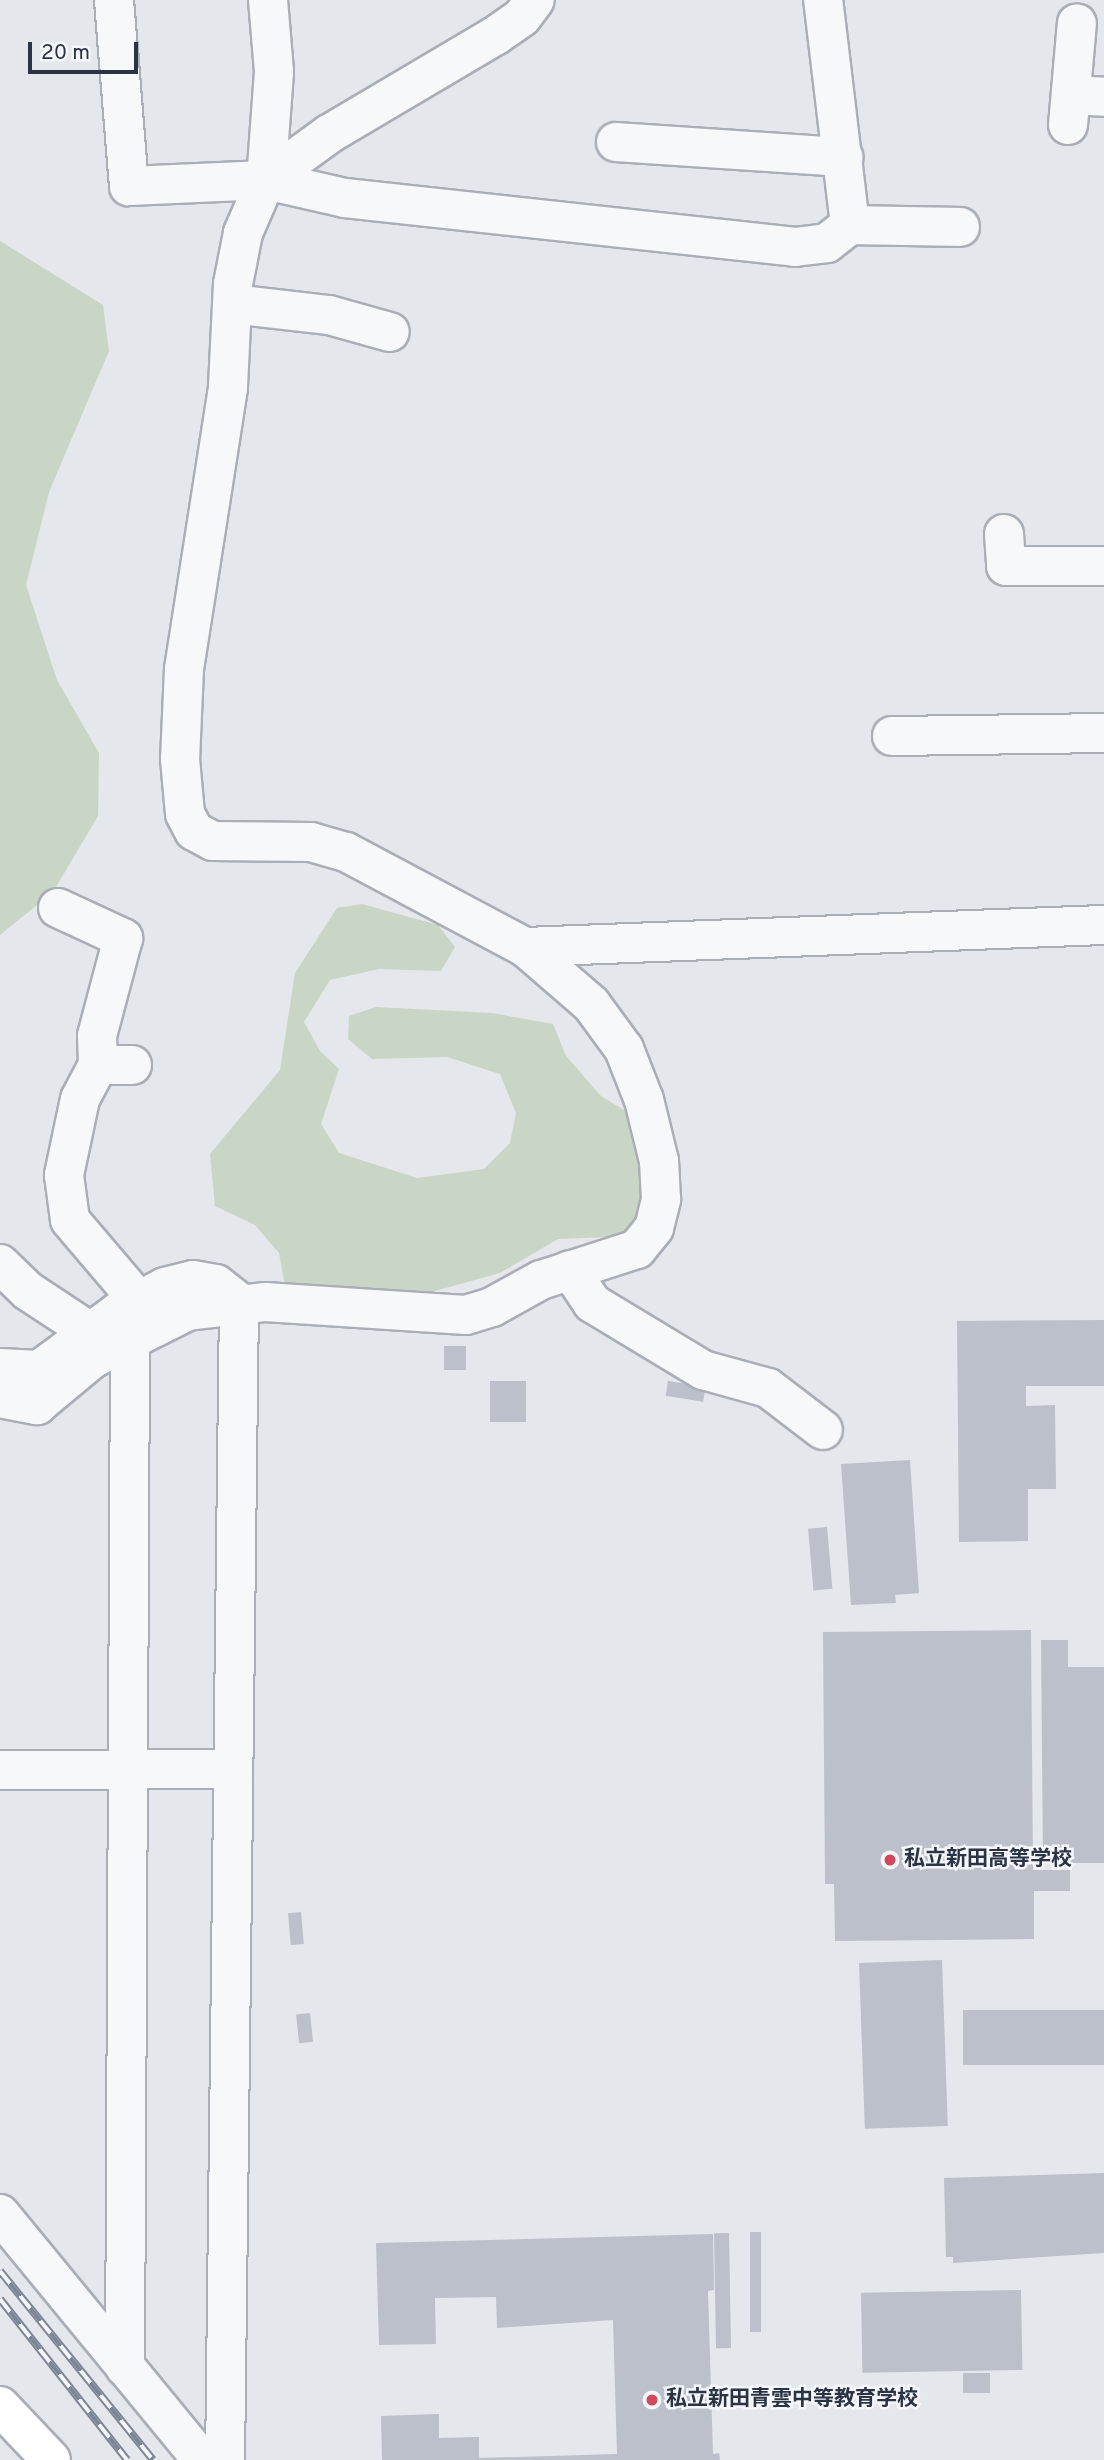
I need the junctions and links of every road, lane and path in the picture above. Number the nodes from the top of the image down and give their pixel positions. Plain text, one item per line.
1 (114, 0) edge
2 (268, 0) edge
3 (535, 0) edge
4 (823, 0) edge
5 (1077, 23) dead end
6 (1081, 106) edge
7 (616, 142) dead end
8 (844, 157) junction
9 (266, 180) junction
10 (850, 225) junction
11 (960, 227) dead end
12 (232, 304) junction
13 (390, 332) dead end
14 (1004, 534) dead end
15 (1104, 566) edge
16 (1104, 733) edge
17 (892, 736) dead end
18 (58, 908) dead end
19 (1104, 925) edge
20 (525, 947) junction
21 (0, 1264) edge
22 (570, 1270) junction
23 (239, 1302) junction
24 (135, 1319) junction
25 (92, 1333) junction
26 (0, 1368) edge
27 (0, 1398) edge
28 (823, 1430) dead end
29 (131, 1769) junction
30 (233, 1769) junction
31 (0, 1770) edge
32 (0, 2214) edge
33 (125, 2367) junction
34 (0, 2406) edge
35 (51, 2460) edge
36 (202, 2460) edge
37 (225, 2460) edge

1 - 9 street
2 - 9 street
3 - 9 street
4 - 8 street
5 - 6 street
7 - 8 street
8 - 10 street
9 - 10 street
9 - 12 street
10 - 11 street
12 - 13 street
12 - 20 street
14 - 15 street
16 - 17 street
18 - 24 street
19 - 20 street
20 - 22 street
21 - 25 street
22 - 23 street
22 - 28 street
23 - 24 street
23 - 30 street
24 - 25 street
24 - 27 street
24 - 29 street
25 - 26 street
29 - 30 street
29 - 31 street
29 - 33 street
30 - 37 street
32 - 33 street
33 - 36 street
34 - 35 street

